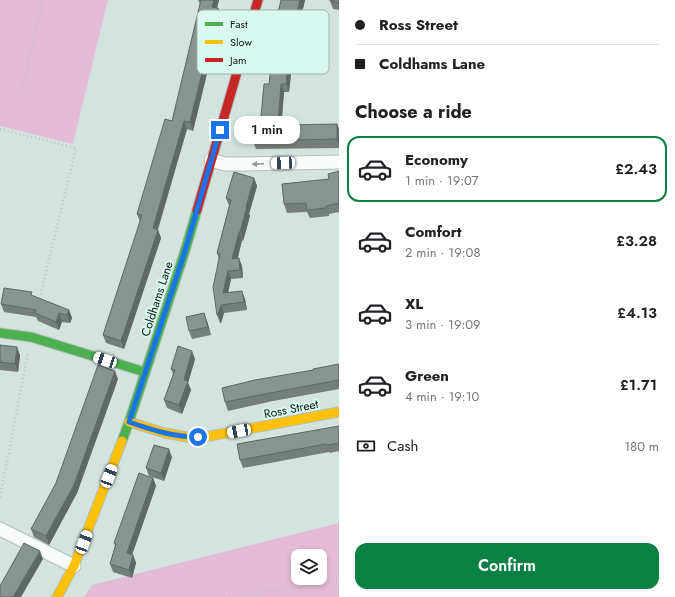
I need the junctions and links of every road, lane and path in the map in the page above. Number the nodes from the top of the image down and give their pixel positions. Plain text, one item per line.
1 (43, 0) edge
2 (258, 0) edge
3 (255, 10) edge
4 (237, 74) edge
5 (22, 91) dead end
6 (0, 129) edge
7 (211, 160) junction
8 (339, 162) edge
9 (38, 306) edge
10 (0, 333) edge
11 (31, 337) junction
12 (145, 372) junction
13 (339, 412) edge
14 (129, 422) junction
15 (0, 497) edge
16 (0, 529) edge
17 (74, 566) junction
18 (339, 581) edge
19 (57, 597) edge
20 (225, 597) edge

1 - 5 path
2 - 3 street, Coldhams Lane
4 - 7 street, Coldhams Lane
6 - 9 path
8 -> 7 street
7 - 12 street, Coldhams Lane
10 - 11 street
11 - 12 street
11 - 15 path
12 - 14 street, Coldhams Lane
13 - 14 street, Ross Street
14 - 17 street, Coldhams Lane
16 - 17 street
17 - 19 street, Coldhams Lane
18 - 20 path

